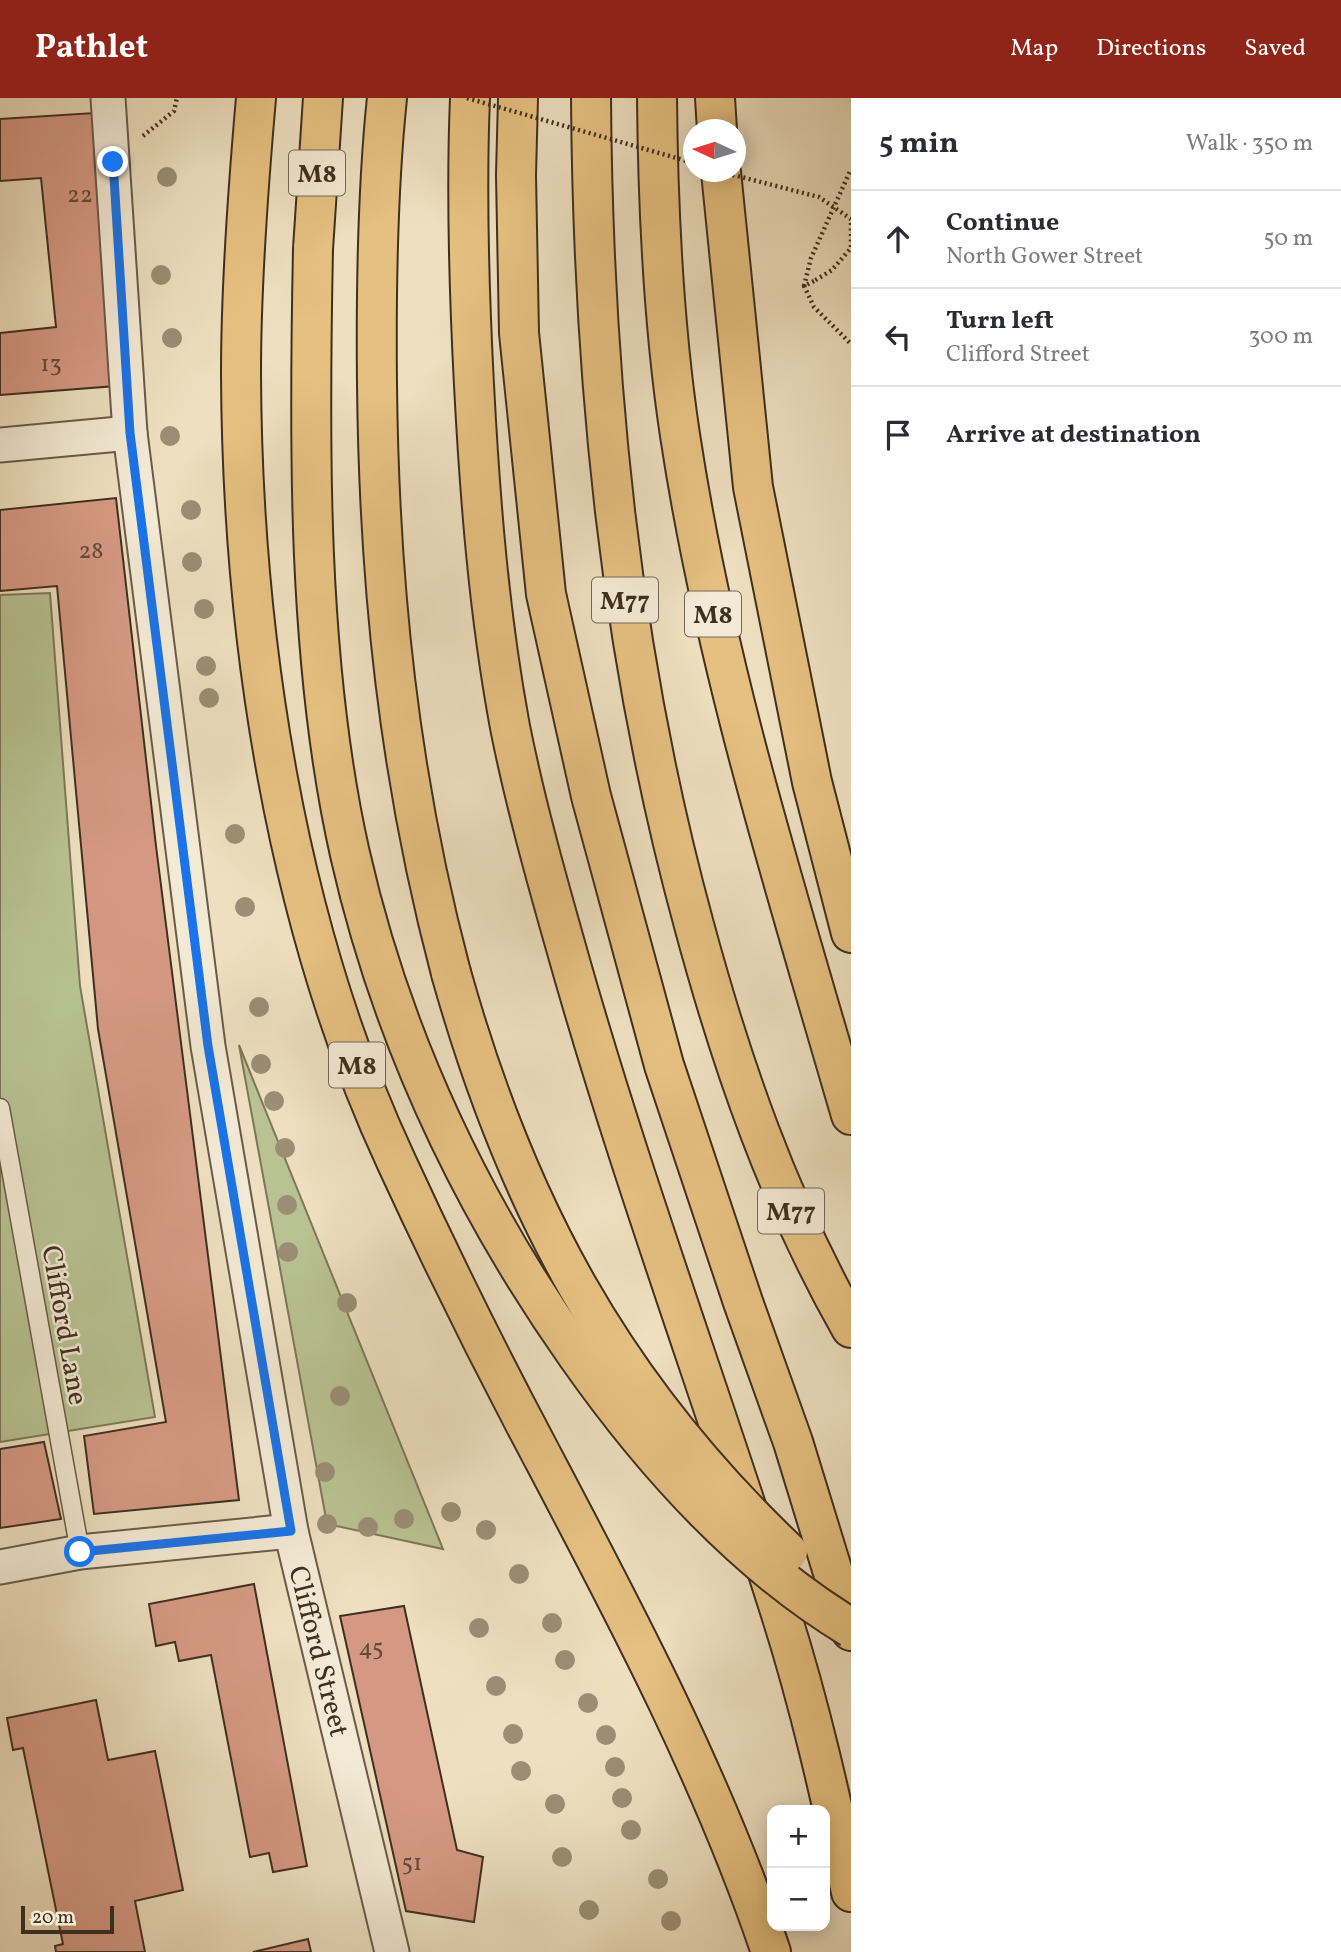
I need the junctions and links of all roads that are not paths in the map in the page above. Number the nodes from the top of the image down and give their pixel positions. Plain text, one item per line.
1 (108, 98) edge
2 (256, 98) edge
3 (323, 98) edge
4 (468, 98) edge
5 (519, 98) edge
6 (591, 98) edge
7 (657, 98) edge
8 (715, 98) edge
9 (386, 99) edge
10 (716, 119) edge
11 (722, 182) edge
12 (130, 433) junction
13 (0, 445) edge
14 (851, 933) edge
15 (0, 1108) edge
16 (851, 1115) edge
17 (851, 1328) edge
18 (291, 1531) junction
19 (80, 1552) junction
20 (0, 1567) edge
21 (851, 1605) edge
22 (851, 1629) edge
23 (851, 1892) edge
24 (392, 1952) edge
25 (771, 1952) edge

1 - 12 street, Clifford Street
2 - 25 highway, M8
3 - 22 highway, M8, bridge
4 - 23 highway
5 - 22 highway, M8
6 - 17 highway, M77
7 - 16 highway, M8
8 - 10 highway
9 - 21 highway, M8, bridge
11 - 14 highway
12 - 13 street
12 - 18 street, Clifford Street
15 - 19 lane, Clifford Lane
18 - 19 street
18 - 24 street, Clifford Street
19 - 20 street

